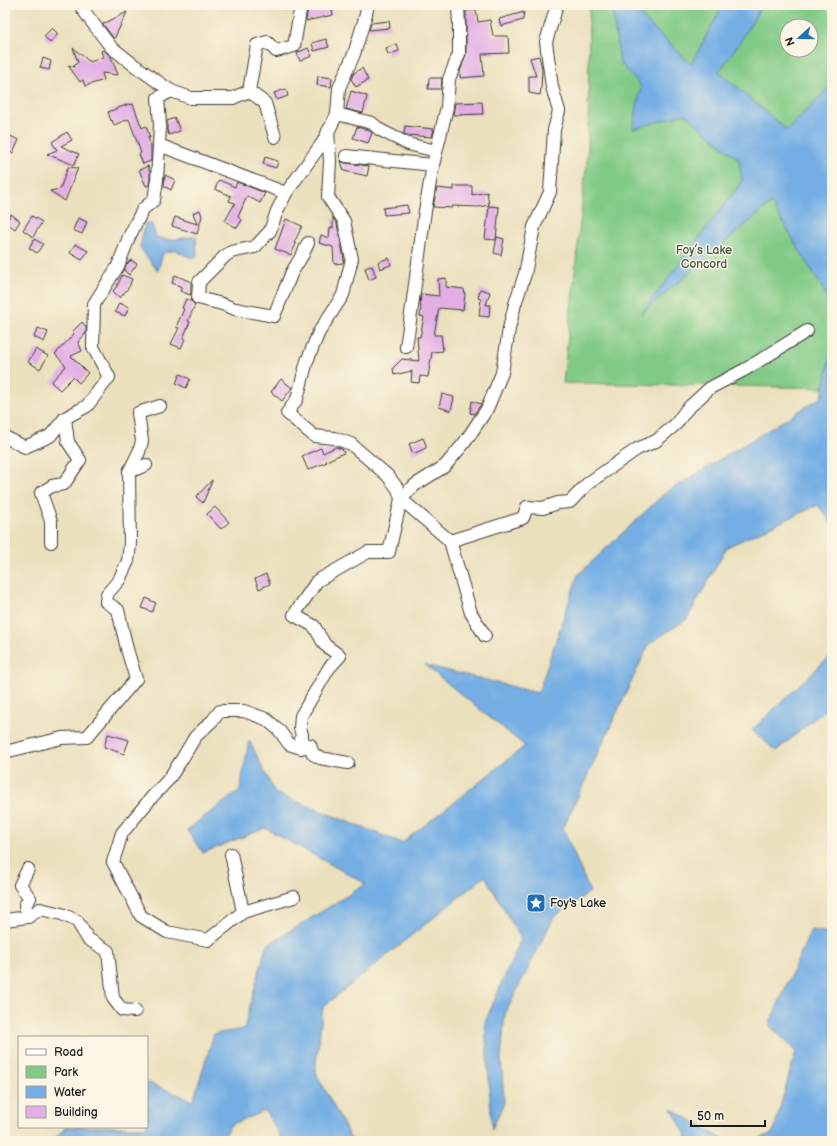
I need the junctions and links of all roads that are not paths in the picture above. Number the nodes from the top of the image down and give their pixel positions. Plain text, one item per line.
1 (80, 5) edge
2 (301, 5) edge
3 (368, 5) edge
4 (458, 5) edge
5 (557, 5) edge
6 (171, 91) junction
7 (249, 91) junction
8 (337, 114) junction
9 (328, 131) junction
10 (275, 137) dead end
11 (159, 145) junction
12 (436, 151) junction
13 (346, 156) dead end
14 (433, 165) junction
15 (286, 193) junction
16 (308, 243) dead end
17 (807, 331) dead end
18 (406, 346) dead end
19 (160, 406) dead end
20 (65, 418) junction
21 (5, 438) edge
22 (146, 465) dead end
23 (129, 472) junction
24 (401, 499) junction
25 (450, 541) junction
26 (51, 542) dead end
27 (485, 636) dead end
28 (310, 745) junction
29 (5, 752) edge
30 (348, 763) dead end
31 (231, 854) dead end
32 (28, 869) dead end
33 (294, 897) dead end
34 (243, 912) junction
35 (28, 917) junction
36 (5, 920) edge
37 (135, 1011) dead end

1 - 6 street
2 - 7 street
3 - 8 street
4 - 12 street
5 - 24 street
6 - 7 street
6 - 11 street
7 - 10 street
8 - 9 street
8 - 12 street
9 - 15 street
9 - 24 street
11 - 15 street
11 - 20 street
12 - 14 street
13 - 14 street
14 - 18 street
15 - 16 street
17 - 25 street
19 - 23 street
20 - 21 street
20 - 26 street
22 - 23 street
23 - 29 street
24 - 25 street
24 - 28 street
25 - 27 street
28 - 30 street
28 - 34 street
31 - 34 street
32 - 35 street
33 - 34 street
35 - 36 street
35 - 37 street

